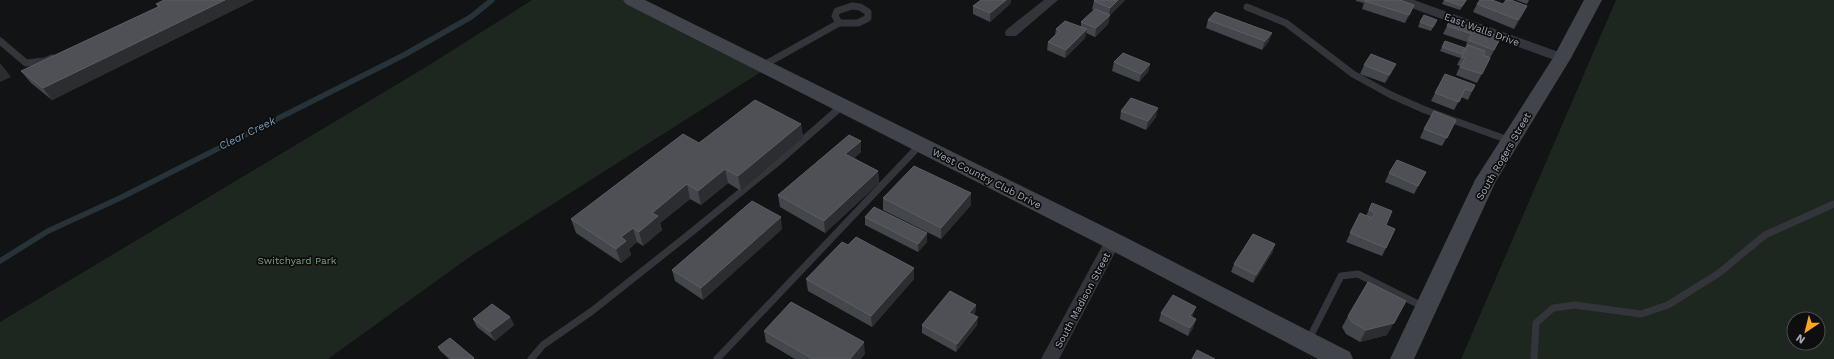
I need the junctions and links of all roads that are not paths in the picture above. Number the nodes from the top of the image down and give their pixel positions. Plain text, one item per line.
1 (632, 0) edge
2 (1052, 0) edge
3 (1402, 0) edge
4 (1593, 0) edge
5 (1247, 7) dead end
6 (839, 22) junction
7 (1011, 33) dead end
8 (0, 41) edge
9 (56, 56) edge
10 (1562, 58) junction
11 (764, 65) junction
12 (843, 105) junction
13 (1511, 141) junction
14 (920, 145) junction
15 (1834, 204) edge
16 (1113, 241) junction
17 (1426, 308) junction
18 (1307, 342) junction
19 (532, 359) edge
20 (717, 359) edge
21 (1050, 359) edge
22 (1341, 359) edge
23 (1402, 359) edge
24 (1534, 359) edge

1 - 11 main road, West Country Club Drive
2 - 7 street
3 - 10 street, East Walls Drive
4 - 10 main road, South Rogers Street
5 - 13 lane
6 - 6 lane
6 - 11 lane
8 - 9 lane
10 - 13 main road, South Rogers Street
11 - 12 main road, West Country Club Drive
12 - 14 main road, West Country Club Drive
12 - 19 lane
13 - 17 main road, South Rogers Street
14 - 16 main road, West Country Club Drive
14 - 20 lane
15 - 24 lane
16 - 18 main road, West Country Club Drive
16 - 21 street, South Madison Street
17 - 18 lane
17 - 23 main road, South Rogers Street
18 - 22 main road, West Country Club Drive

